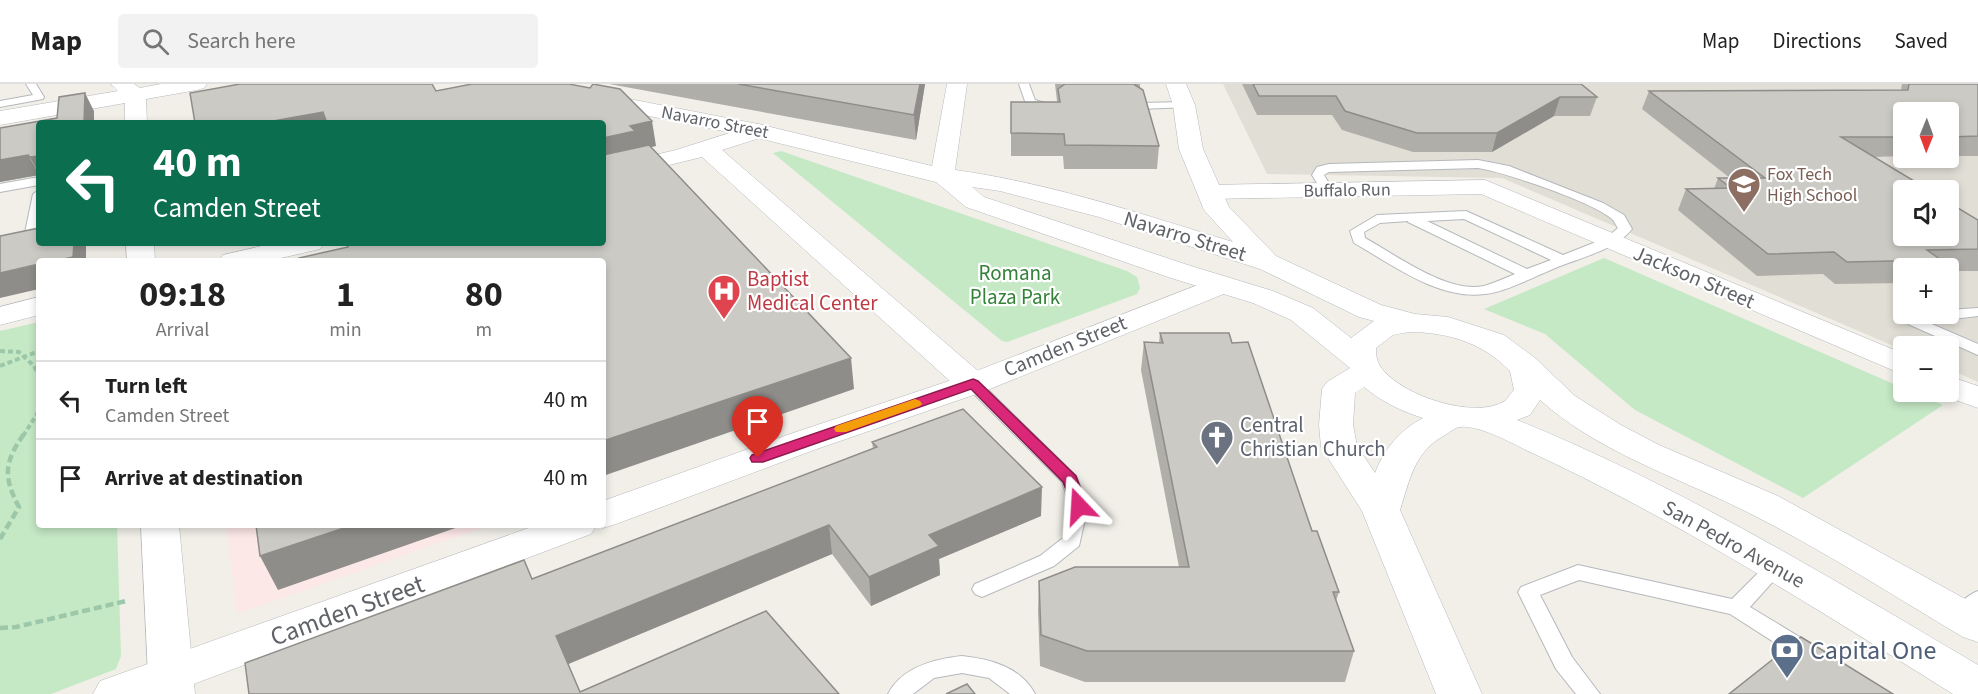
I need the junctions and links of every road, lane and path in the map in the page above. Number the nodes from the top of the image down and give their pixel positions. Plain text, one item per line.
1 (31, 84) edge
2 (197, 84) edge
3 (521, 84) edge
4 (957, 84) edge
5 (1024, 84) edge
6 (128, 89) edge
7 (1180, 94) edge
8 (0, 104) edge
9 (1057, 106) edge
10 (1140, 106) edge
11 (0, 118) edge
12 (135, 120) edge
13 (758, 131) junction
14 (705, 148) junction
15 (1415, 166) junction
16 (606, 173) edge
17 (942, 176) junction
18 (36, 181) edge
19 (1485, 187) joint
20 (0, 188) edge
21 (1434, 188) junction
22 (1327, 190) junction
23 (1209, 192) junction
24 (36, 210) edge
25 (1410, 218) junction
26 (1611, 241) junction
27 (298, 246) edge
28 (29, 247) edge
29 (252, 258) edge
30 (1563, 260) junction
31 (1270, 263) junction
32 (1526, 274) junction
33 (1221, 285) junction
34 (36, 307) edge
35 (1978, 312) edge
36 (0, 315) edge
37 (1420, 323) junction
38 (1978, 350) edge
39 (0, 351) edge
40 (36, 352) edge
41 (24, 357) junction
42 (1893, 361) edge
43 (1524, 365) junction
44 (0, 366) edge
45 (1364, 366) junction
46 (36, 372) edge
47 (973, 384) junction
48 (1959, 390) edge
49 (1978, 398) edge
50 (1467, 417) junction
51 (36, 419) edge
52 (1381, 510) junction
53 (606, 514) edge
54 (160, 528) edge
55 (569, 528) edge
56 (0, 539) edge
57 (1777, 566) junction
58 (982, 589) dead end
59 (164, 590) junction
60 (1736, 608) junction
61 (1972, 614) edge
62 (0, 628) edge
63 (1825, 663) edge
64 (172, 684) edge
65 (1978, 687) edge
66 (116, 694) edge
67 (899, 694) edge
68 (1024, 694) edge
69 (1459, 694) edge
70 (1589, 694) edge

1 - 8 lane
2 - 6 main road
3 - 13 main road, Navarro Street
4 - 17 main road
5 - 9 lane
6 - 11 main road
6 - 12 main road
7 - 10 lane
7 - 23 main road
13 - 14 main road
13 - 17 main road, Navarro Street
14 - 16 main road
14 - 47 main road
15 - 21 lane
15 - 22 lane
15 - 26 lane
17 - 31 main road, Navarro Street
17 - 33 main road, Navarro Street
18 - 20 lane
19 - 21 main road, Buffalo Run
19 - 26 main road, Jackson Street
21 - 22 main road, Buffalo Run
22 - 23 main road, Buffalo Run
23 - 31 main road
24 - 28 lane
25 - 30 lane
25 - 32 lane
25 - 32 lane
26 - 30 lane
26 - 42 main road, Jackson Street
27 - 29 main road
30 - 32 lane
31 - 37 main road, Navarro Street
33 - 45 main road, Navarro Street
33 - 47 main road, Camden Street
34 - 36 main road
35 - 38 lane
37 - 43 main road, San Pedro Avenue
37 - 45 main road
39 - 41 path
40 - 41 path
41 - 44 path
41 - 46 path
43 - 50 main road
43 - 61 main road, San Pedro Avenue
45 - 50 main road, Navarro Street
45 - 52 main road
47 - 53 main road, Camden Street
47 - 58 lane
48 - 49 main road
50 - 52 main road
50 - 57 main road, San Pedro Avenue
51 - 56 path
52 - 69 main road
54 - 59 main road
55 - 64 main road, Camden Street
57 - 60 lane
57 - 65 main road, San Pedro Avenue
59 - 62 path
59 - 64 main road
60 - 63 lane
60 - 70 lane
64 - 66 main road, Camden Street
67 - 68 lane

